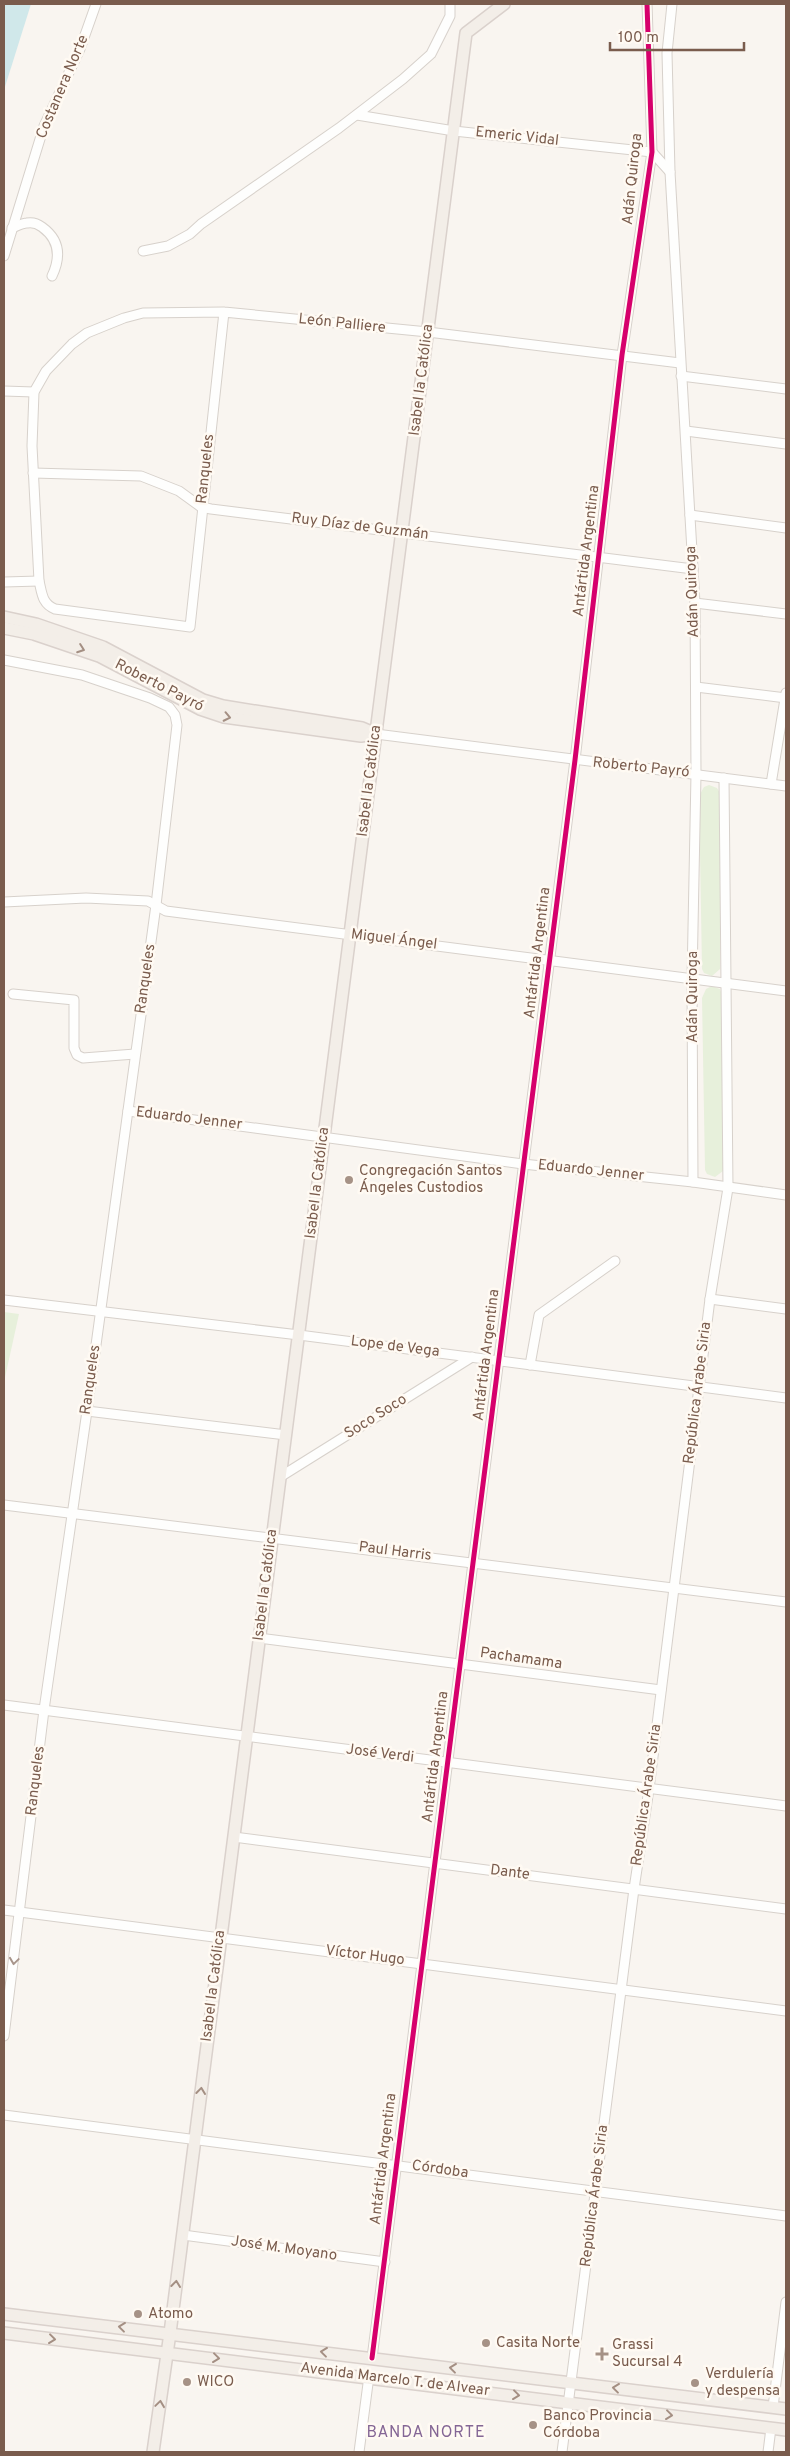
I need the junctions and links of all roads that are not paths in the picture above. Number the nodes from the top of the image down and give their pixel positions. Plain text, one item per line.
1 (96, 4) edge
2 (450, 4) edge
3 (504, 4) edge
4 (647, 4) edge
5 (672, 4) edge
6 (668, 82) junction
7 (650, 87) junction
8 (357, 115) junction
9 (454, 130) junction
10 (652, 152) junction
11 (670, 172) junction
12 (12, 228) junction
13 (143, 251) dead end
14 (4, 256) edge
15 (52, 276) dead end
16 (224, 312) junction
17 (428, 332) junction
18 (622, 355) junction
19 (680, 364) junction
20 (681, 376) junction
21 (786, 388) edge
22 (4, 391) edge
23 (34, 392) junction
24 (686, 431) junction
25 (786, 444) edge
26 (33, 472) junction
27 (201, 507) junction
28 (690, 515) junction
29 (786, 528) edge
30 (402, 532) junction
31 (599, 557) junction
32 (693, 569) junction
33 (39, 581) junction
34 (4, 582) edge
35 (695, 603) junction
36 (786, 614) edge
37 (4, 618) edge
38 (4, 628) edge
39 (35, 629) junction
40 (4, 660) edge
41 (696, 687) junction
42 (786, 693) edge
43 (786, 698) edge
44 (376, 734) junction
45 (574, 760) junction
46 (696, 774) junction
47 (724, 778) junction
48 (771, 784) junction
49 (786, 786) edge
50 (4, 902) edge
51 (156, 905) junction
52 (350, 934) junction
53 (549, 960) junction
54 (692, 979) junction
55 (726, 983) junction
56 (786, 991) edge
57 (13, 994) dead end
58 (135, 1054) junction
59 (128, 1111) junction
60 (324, 1136) junction
61 (524, 1164) junction
62 (693, 1182) junction
63 (728, 1188) junction
64 (786, 1195) edge
65 (615, 1262) dead end
66 (710, 1299) junction
67 (4, 1300) edge
68 (786, 1309) edge
69 (100, 1313) junction
70 (299, 1334) junction
71 (472, 1357) junction
72 (499, 1360) junction
73 (530, 1365) junction
74 (699, 1387) junction
75 (786, 1398) edge
76 (87, 1411) junction
77 (286, 1435) junction
78 (280, 1477) junction
79 (4, 1505) edge
80 (72, 1512) junction
81 (273, 1537) junction
82 (473, 1562) junction
83 (673, 1588) junction
84 (786, 1602) edge
85 (260, 1638) junction
86 (460, 1663) junction
87 (660, 1690) junction
88 (4, 1705) edge
89 (44, 1710) junction
90 (247, 1737) junction
91 (448, 1763) junction
92 (649, 1789) junction
93 (786, 1806) edge
94 (234, 1837) junction
95 (435, 1864) junction
96 (634, 1890) junction
97 (786, 1909) edge
98 (4, 1910) edge
99 (20, 1913) junction
100 (220, 1938) junction
101 (422, 1963) junction
102 (622, 1990) junction
103 (786, 2011) edge
104 (4, 2036) edge
105 (4, 2115) edge
106 (195, 2140) junction
107 (396, 2164) junction
108 (596, 2191) junction
109 (786, 2216) edge
110 (183, 2235) junction
111 (385, 2262) junction
112 (786, 2302) edge
113 (4, 2314) edge
114 (4, 2333) edge
115 (170, 2333) junction
116 (167, 2353) junction
117 (372, 2358) junction
118 (369, 2376) junction
119 (571, 2382) junction
120 (568, 2402) junction
121 (773, 2408) junction
122 (786, 2409) edge
123 (771, 2428) junction
124 (786, 2430) edge
125 (153, 2452) edge
126 (359, 2452) edge
127 (562, 2452) edge
128 (768, 2452) edge

1 - 12 street, Costanera Norte
2 - 8 street
3 - 9 main road, Isabel la Católica
4 - 7 street, Adán Quiroga
5 - 6 street, Adán Quiroga
6 - 7 street
6 - 11 street, Adán Quiroga
7 - 10 street, Adán Quiroga
8 - 9 street, Emeric Vidal
8 - 13 street
9 - 10 street, Emeric Vidal
9 - 17 main road, Isabel la Católica
10 - 11 street
10 - 18 street, Adán Quiroga
11 - 19 street, Adán Quiroga
12 - 14 street, Costanera Norte
12 - 15 street
16 - 17 street, León Palliere
16 - 23 street, León Palliere
16 - 27 street, Ranqueles
17 - 18 street, León Palliere
17 - 30 main road, Isabel la Católica
18 - 19 street, León Palliere
18 - 31 street, Antártida Argentina
19 - 20 street, Adán Quiroga
20 - 21 street
20 - 24 street, Adán Quiroga
22 - 23 street
23 - 26 street
24 - 25 street
24 - 28 street, Adán Quiroga
26 - 27 street, Ruy Díaz de Guzmán
26 - 33 street
27 - 30 street, Ruy Díaz de Guzmán
27 - 33 street, Ranqueles
28 - 29 street
28 - 32 street, Adán Quiroga
30 - 31 street, Ruy Díaz de Guzmán
30 - 44 main road, Isabel la Católica
31 - 32 street, Ruy Díaz de Guzmán
31 - 45 street, Antártida Argentina
32 - 35 street, Adán Quiroga
33 - 34 street
35 - 36 street
35 - 41 street, Adán Quiroga
37 - 39 main road
38 - 39 main road
39 - 44 main road, Roberto Payró
40 - 51 street, Ranqueles
41 - 43 street
41 - 46 street, Adán Quiroga
42 - 43 street
43 - 48 street
44 - 45 street, Roberto Payró
44 - 52 main road, Isabel la Católica
45 - 46 street, Roberto Payró
45 - 53 street, Antártida Argentina
46 - 47 street, Roberto Payró
46 - 54 street, Adán Quiroga
47 - 48 street, Roberto Payró
47 - 55 street
48 - 49 street, Roberto Payró
50 - 51 street, Miguel Ángel
51 - 52 street, Miguel Ángel
51 - 58 street, Ranqueles
52 - 53 street, Miguel Ángel
52 - 60 main road, Isabel la Católica
53 - 54 street, Miguel Ángel
53 - 61 street, Antártida Argentina
54 - 55 street, Miguel Ángel
54 - 62 street, Adán Quiroga
55 - 56 street, Miguel Ángel
55 - 63 street
57 - 58 street
58 - 59 street, Ranqueles
59 - 60 street, Eduardo Jenner
59 - 69 street, Ranqueles
60 - 61 street, Eduardo Jenner
60 - 70 main road, Isabel la Católica
61 - 62 street, Eduardo Jenner
61 - 72 street, Antártida Argentina
62 - 63 street, Eduardo Jenner
63 - 64 street, Eduardo Jenner
63 - 66 street, República Árabe Siria
65 - 73 street
66 - 68 street
66 - 74 street, República Árabe Siria
67 - 69 street, Lope de Vega
69 - 70 street, Lope de Vega
69 - 76 street, Ranqueles
70 - 71 street, Lope de Vega
70 - 77 main road, Isabel la Católica
71 - 72 street, Lope de Vega
71 - 78 street, Soco Soco
72 - 73 street, Lope de Vega
72 - 82 street, Antártida Argentina
73 - 74 street, Lope de Vega
74 - 75 street, Lope de Vega
74 - 83 street, República Árabe Siria
76 - 77 street
76 - 80 street, Ranqueles
77 - 78 main road, Isabel la Católica
78 - 81 main road, Isabel la Católica
79 - 80 street, Paul Harris
80 - 81 street, Paul Harris
80 - 89 street, Ranqueles
81 - 82 street, Paul Harris
81 - 85 main road, Isabel la Católica
82 - 83 street, Paul Harris
82 - 86 street, Antártida Argentina
83 - 84 street, Paul Harris
83 - 87 street, República Árabe Siria
85 - 86 street, Pachamama
85 - 90 main road, Isabel la Católica
86 - 87 street, Pachamama
86 - 91 street, Antártida Argentina
87 - 92 street, República Árabe Siria
88 - 89 street, José Verdi
89 - 90 street, José Verdi
89 - 99 street, Ranqueles
90 - 91 street, José Verdi
90 - 94 main road, Isabel la Católica
91 - 92 street, José Verdi
91 - 95 street, Antártida Argentina
92 - 93 street, José Verdi
92 - 96 street, República Árabe Siria
94 - 95 street, Dante
94 - 100 main road, Isabel la Católica
95 - 96 street, Dante
95 - 101 street, Antártida Argentina
96 - 97 street, Dante
96 - 102 street, República Árabe Siria
98 - 99 street, Víctor Hugo
99 - 100 street, Víctor Hugo
99 -> 104 street, Ranqueles
100 - 101 street, Víctor Hugo
106 -> 100 main road, Isabel la Católica
101 - 102 street, Víctor Hugo
101 - 107 street, Antártida Argentina
102 - 103 street, Víctor Hugo
102 - 108 street, República Árabe Siria
105 - 106 street, Córdoba
106 - 107 street, Córdoba
106 - 110 main road, Isabel la Católica
107 - 108 street, Córdoba
107 - 111 street, Antártida Argentina
108 - 109 street, Córdoba
108 - 119 street, República Árabe Siria
110 - 111 street, José M. Moyano
115 -> 110 main road, Isabel la Católica
111 - 117 street, Antártida Argentina
112 - 121 street
115 -> 113 main road, Avenida Marcelo T. de Alvear
114 -> 116 main road, Avenida Marcelo T. de Alvear
115 - 116 main road, Isabel la Católica
117 -> 115 main road, Avenida Marcelo T. de Alvear
116 -> 118 main road, Avenida Marcelo T. de Alvear
125 -> 116 main road, Isabel la Católica
119 -> 117 main road, Avenida Marcelo T. de Alvear
118 -> 120 main road, Avenida Marcelo T. de Alvear
118 - 126 street
119 - 120 street, República Árabe Siria
121 -> 119 main road, Avenida Marcelo T. de Alvear
120 -> 123 main road, Avenida Marcelo T. de Alvear
120 - 127 street, República Árabe Siria
121 - 122 main road, Avenida Marcelo T. de Alvear
123 - 124 main road, Avenida Marcelo T. de Alvear
123 - 128 street

